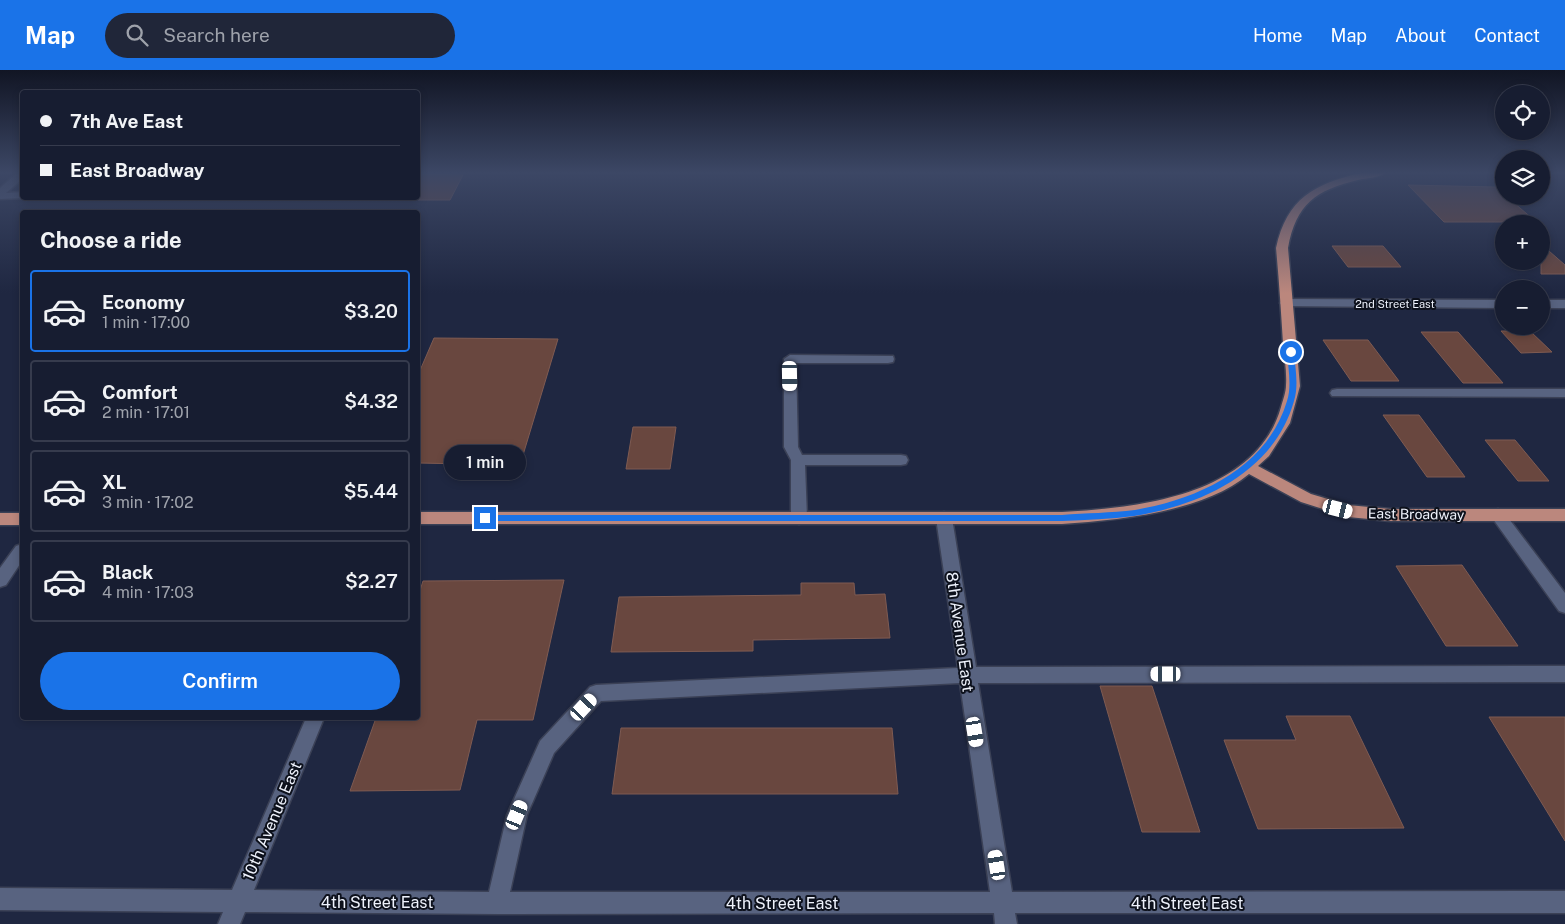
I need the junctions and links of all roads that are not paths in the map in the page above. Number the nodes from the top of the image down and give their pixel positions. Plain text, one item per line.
1 (1293, 213) edge
2 (1286, 303) junction
3 (1495, 304) edge
4 (1550, 304) edge
5 (1565, 304) edge
6 (888, 358) dead end
7 (1337, 393) dead end
8 (1565, 393) edge
9 (798, 460) junction
10 (901, 460) dead end
11 (1248, 467) junction
12 (1498, 515) junction
13 (1565, 515) edge
14 (420, 518) edge
15 (799, 518) junction
16 (944, 518) junction
17 (0, 519) edge
18 (20, 519) edge
19 (20, 553) edge
20 (0, 580) edge
21 (1565, 606) edge
22 (1565, 674) edge
23 (966, 675) junction
24 (314, 720) edge
25 (0, 899) edge
26 (238, 901) junction
27 (1565, 902) edge
28 (497, 903) junction
29 (1005, 914) edge
30 (229, 924) edge

1 - 2 main road
2 - 3 street, 2nd Street East
2 - 11 main road
4 - 5 street
6 - 9 street
7 - 8 street
9 - 10 street
9 - 15 street
11 - 12 main road, East Broadway
11 - 16 main road
12 - 13 main road, East Broadway
12 - 21 street
14 - 15 main road
15 - 16 main road
16 - 23 street, 8th Avenue East
17 - 18 main road
19 - 20 street
22 - 23 street
23 - 28 street
23 - 29 street, 8th Avenue East
24 - 26 street, 10th Avenue East
25 - 26 street, 4th Street East
26 - 28 street, 4th Street East
26 - 30 street, 10th Avenue East
27 - 29 street, 4th Street East
28 - 29 street, 4th Street East

